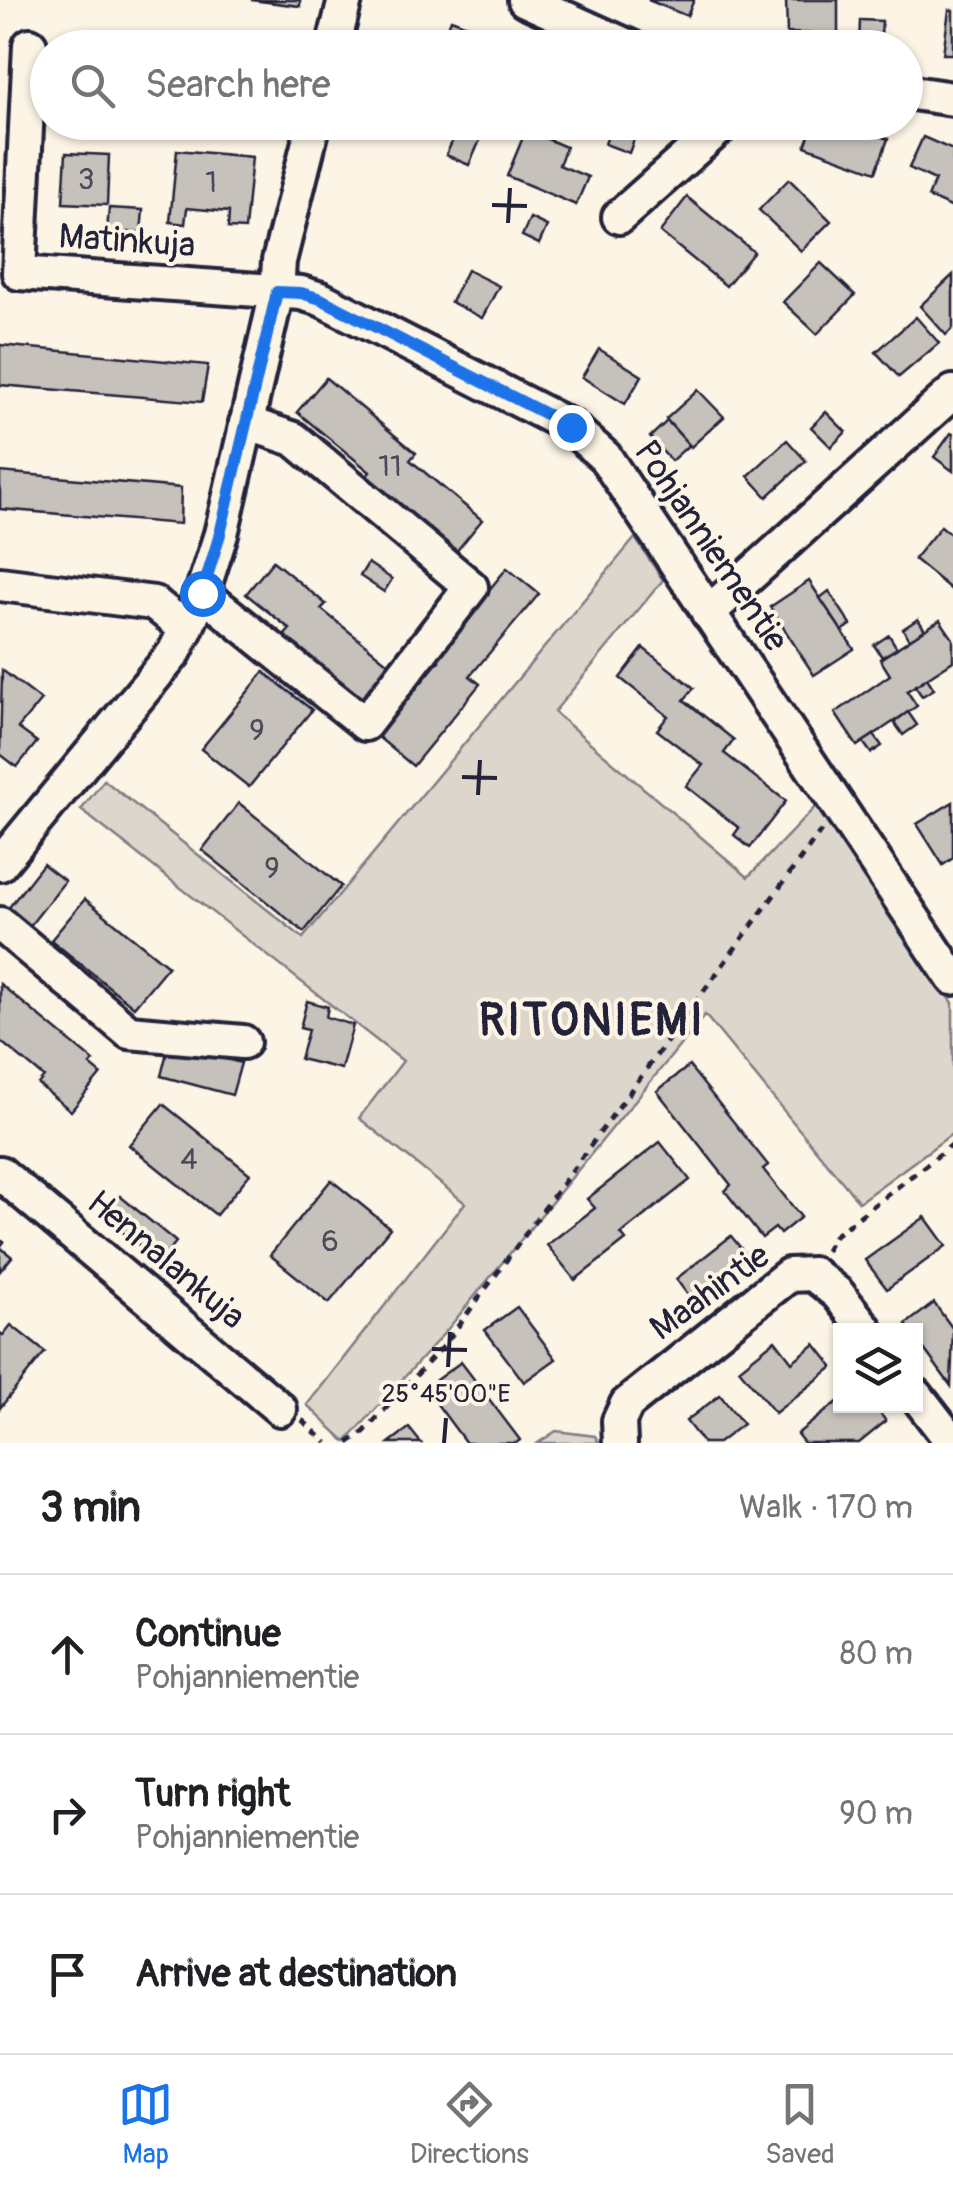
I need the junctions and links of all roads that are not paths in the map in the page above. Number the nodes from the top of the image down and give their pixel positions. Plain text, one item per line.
1 (345, 0) edge
2 (525, 0) edge
3 (338, 30) edge
4 (592, 30) edge
5 (30, 45) dead end
6 (923, 95) edge
7 (953, 99) edge
8 (309, 140) edge
9 (706, 140) edge
10 (619, 217) dead end
11 (277, 292) junction
12 (953, 392) edge
13 (246, 424) junction
14 (0, 584) edge
15 (202, 593) junction
16 (708, 613) junction
17 (186, 629) junction
18 (0, 864) edge
19 (0, 924) edge
20 (949, 961) edge
21 (243, 1042) dead end
22 (0, 1173) edge
23 (861, 1323) edge
24 (923, 1404) edge
25 (280, 1408) dead end
26 (620, 1443) edge
27 (952, 1443) edge

1 - 3 street
2 - 4 street
5 - 11 street, Matinkuja
6 - 7 street
8 - 11 street
9 - 10 street
11 - 13 street
11 - 16 street, Pohjanniementie
12 - 16 street
13 - 15 street
13 - 15 street
14 - 17 street
15 - 17 street
16 - 20 street, Pohjanniementie
17 - 18 street
19 - 21 street
22 - 25 street, Hennalankuja
23 - 26 street, Maahintie
24 - 27 street

